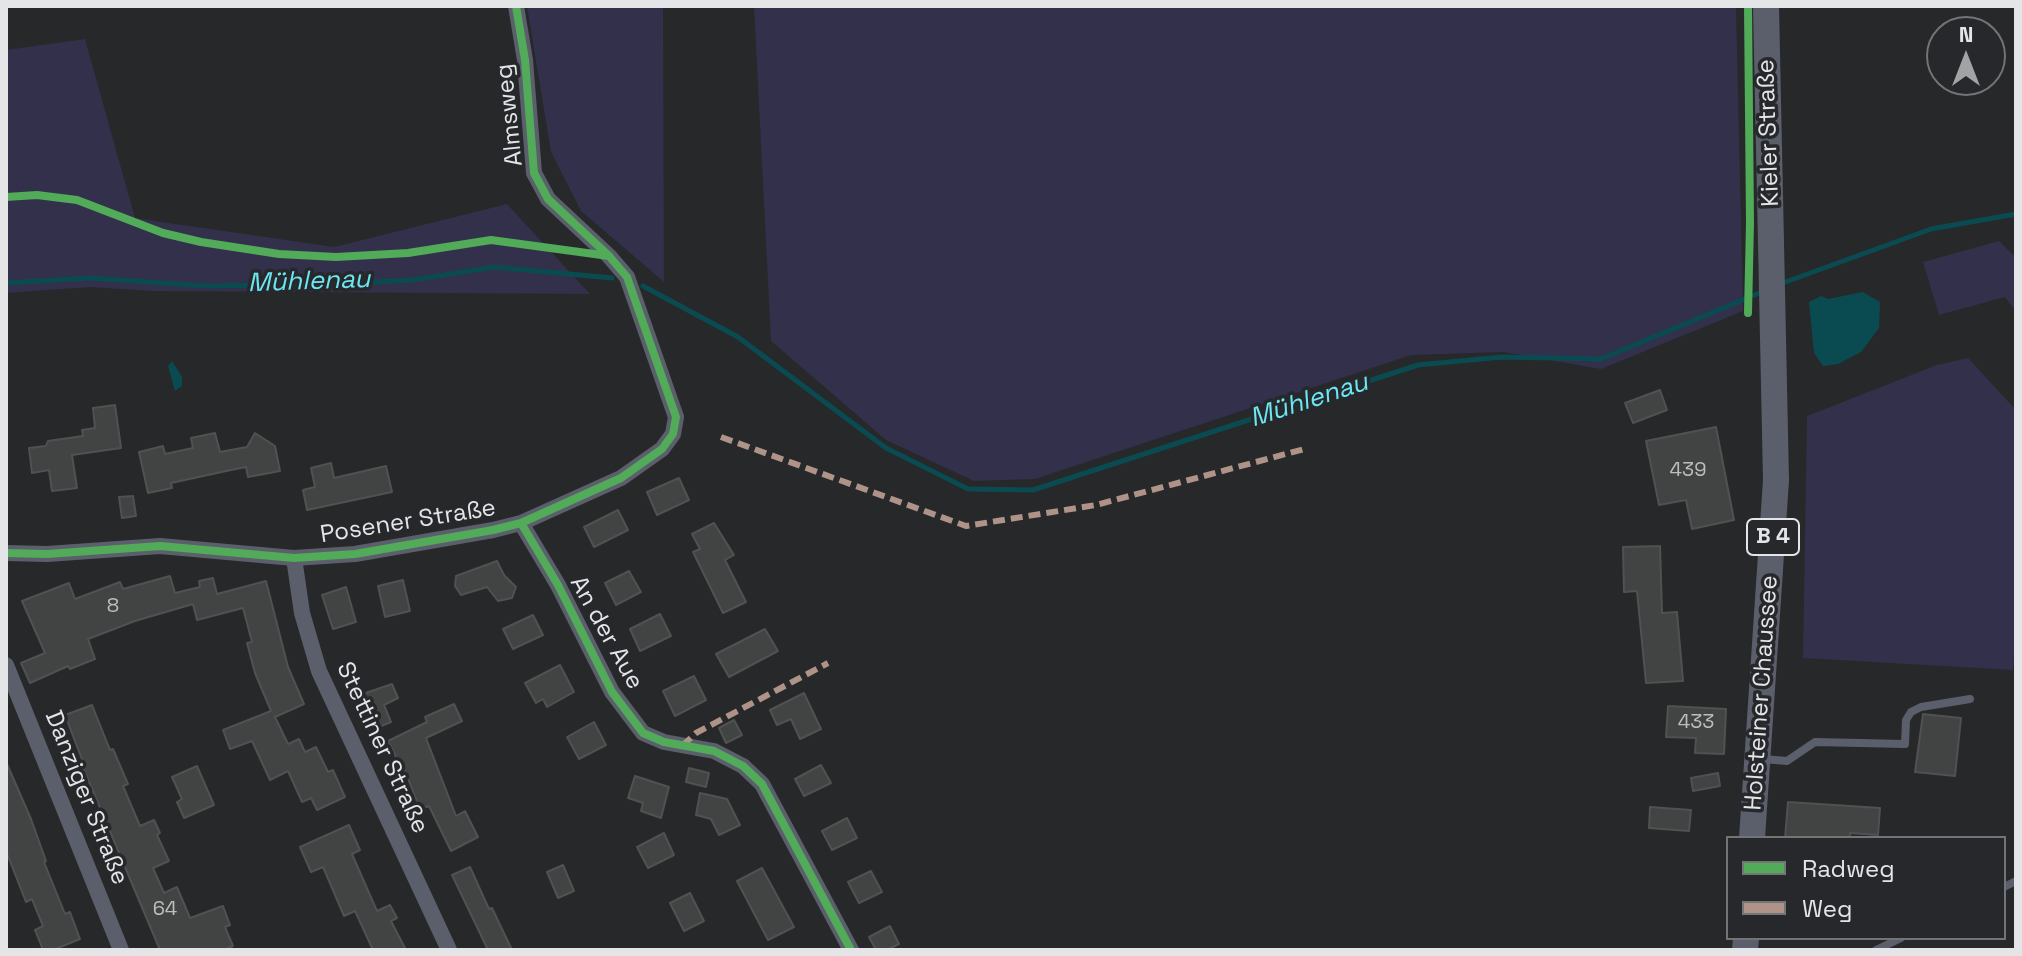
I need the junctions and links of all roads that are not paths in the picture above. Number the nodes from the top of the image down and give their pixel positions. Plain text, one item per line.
1 (516, 6) edge
2 (1766, 6) edge
3 (1773, 260) joint
4 (676, 417) joint
5 (521, 523) junction
6 (7, 552) edge
7 (294, 558) junction
8 (6, 665) edge
9 (1970, 699) dead end
10 (1757, 759) junction
11 (1752, 836) edge
12 (1897, 940) edge
13 (121, 950) edge
14 (449, 950) edge
15 (851, 950) edge
16 (1876, 950) edge

1 - 4 street, Almsweg
2 - 3 main road, Kieler Straße / B 4
3 - 10 main road, Holsteiner Chaussee / B 4
4 - 5 street, Posener Straße
5 - 7 street, Posener Straße
5 - 15 street, An der Aue
6 - 7 street, Posener Straße
7 - 14 street, Stettiner Straße
8 - 13 street, Danziger Straße
9 - 10 lane
10 - 11 main road, Holsteiner Chaussee / B 4
12 - 16 lane

